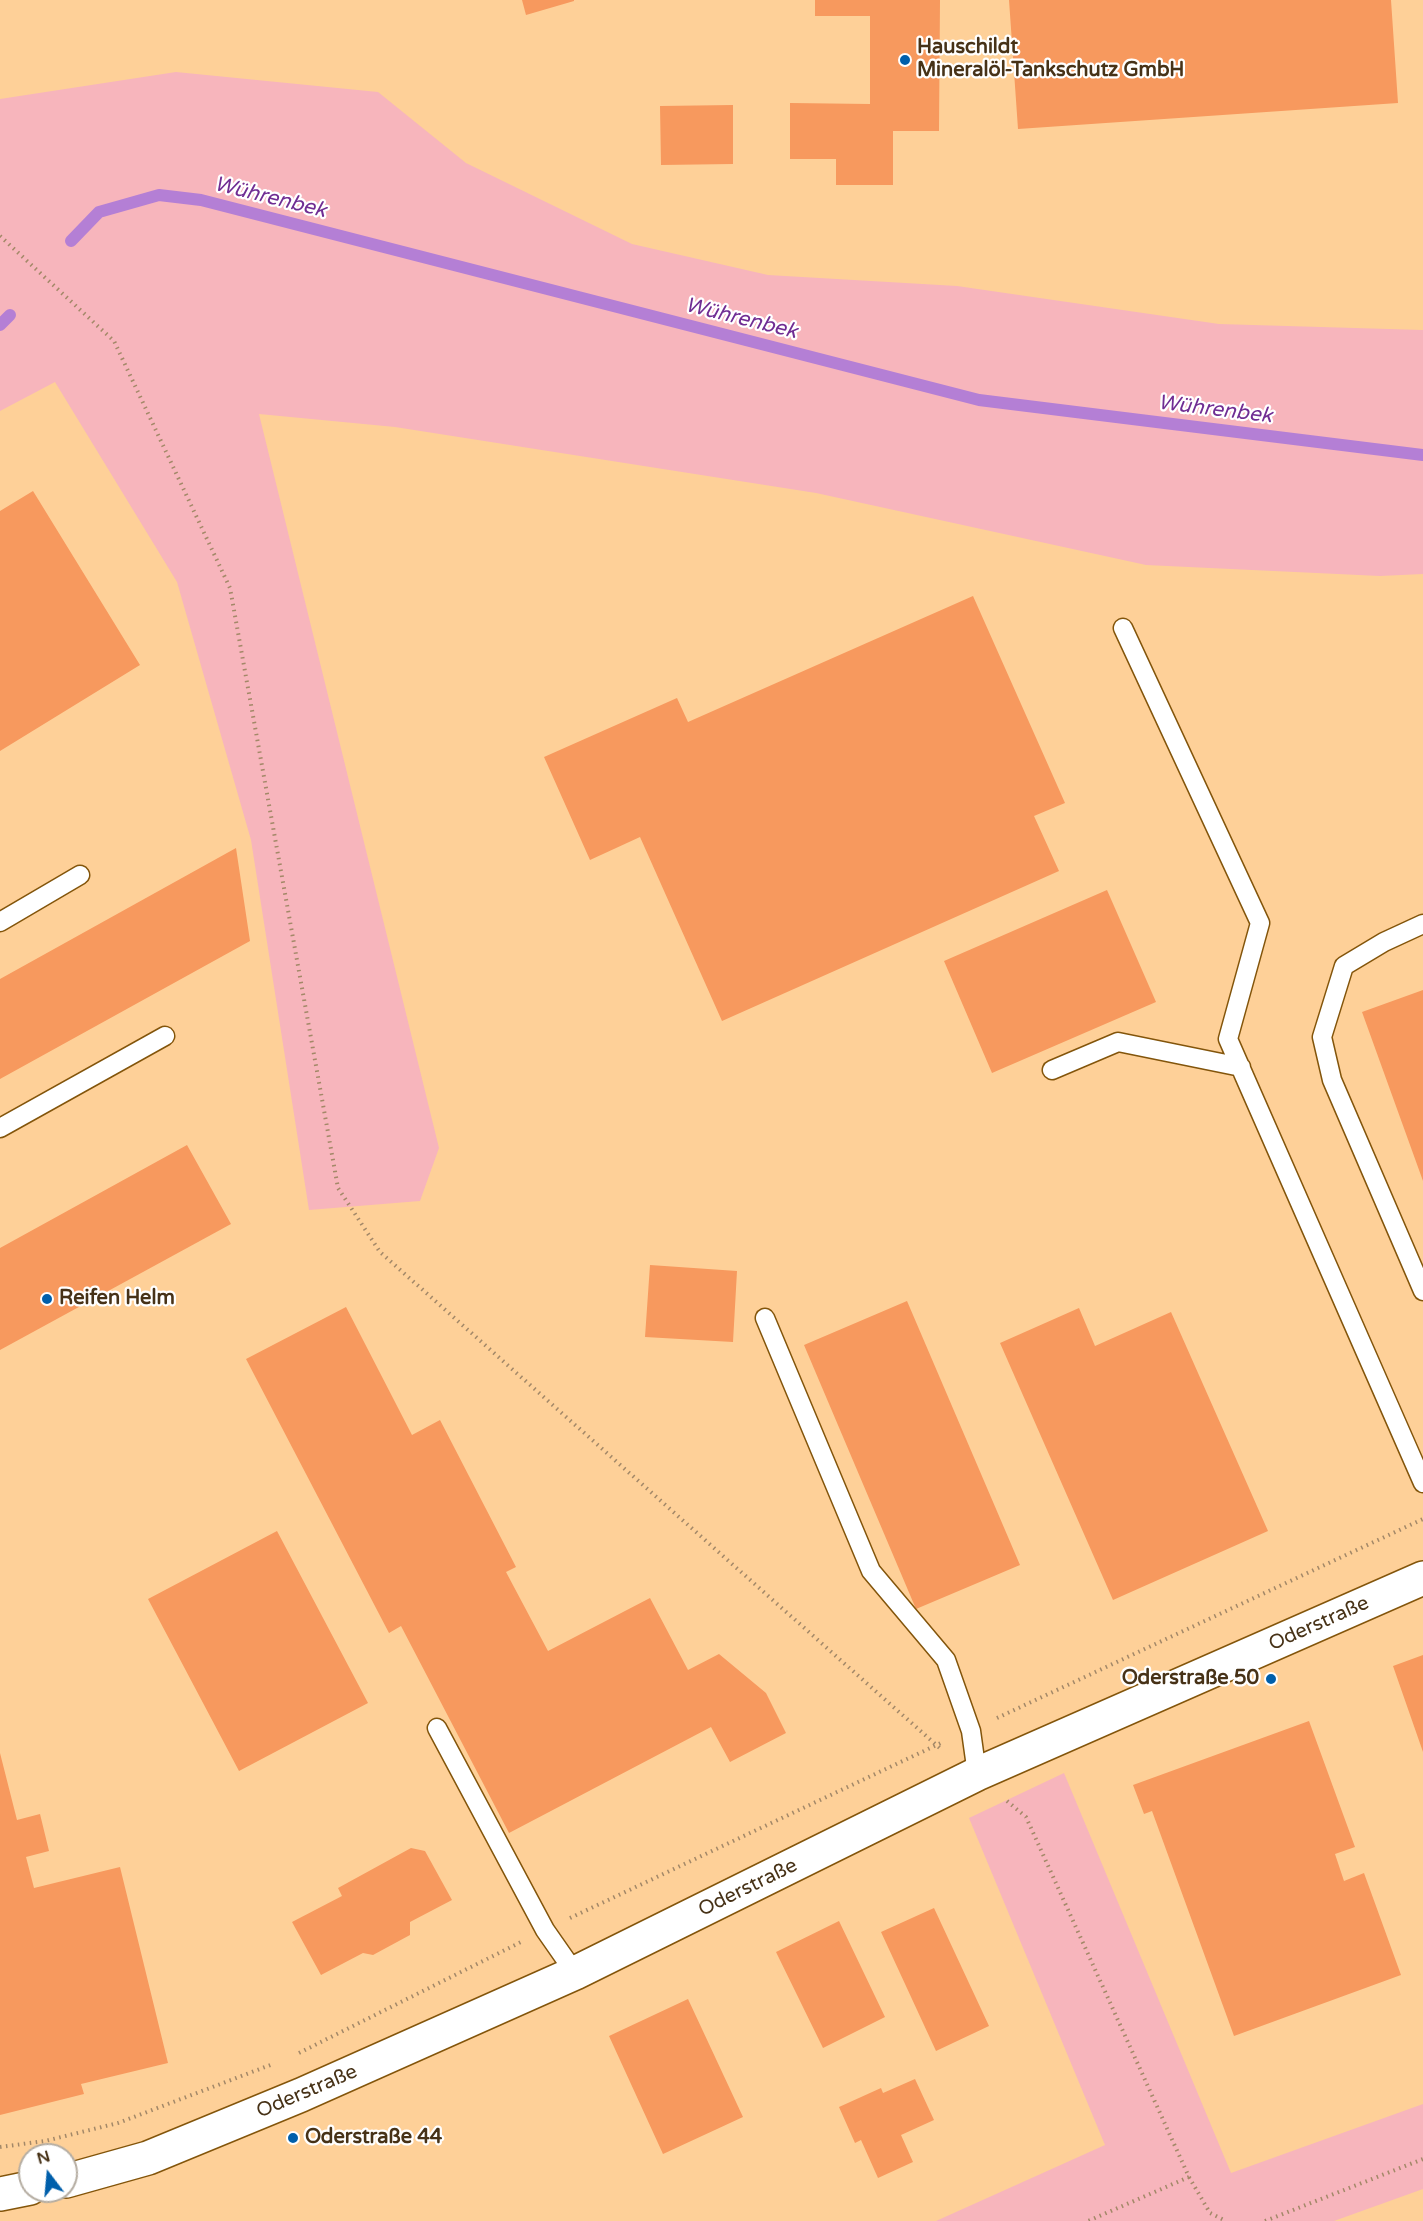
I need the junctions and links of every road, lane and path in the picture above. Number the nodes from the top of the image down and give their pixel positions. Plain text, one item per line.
1 (0, 236) edge
2 (1123, 628) dead end
3 (80, 875) dead end
4 (0, 922) edge
5 (1423, 924) edge
6 (165, 1036) dead end
7 (1241, 1067) junction
8 (1052, 1070) dead end
9 (0, 1128) edge
10 (1423, 1291) edge
11 (765, 1318) dead end
12 (1423, 1483) edge
13 (1423, 1519) edge
14 (1423, 1578) edge
15 (437, 1728) dead end
16 (971, 1731) junction
17 (934, 1745) junction
18 (977, 1774) junction
19 (545, 1930) junction
20 (575, 1973) junction
21 (293, 2056) dead end
22 (275, 2064) dead end
23 (0, 2147) edge
24 (1423, 2159) edge
25 (1189, 2177) junction
26 (78, 2178) edge
27 (18, 2190) edge
28 (0, 2194) edge
29 (1088, 2221) edge
30 (1226, 2221) edge
31 (1265, 2221) edge

1 - 17 path
2 - 7 lane
3 - 4 lane
5 - 10 lane
6 - 9 lane
7 - 8 lane
7 - 12 lane
11 - 16 lane
13 - 16 path
14 - 18 street, Oderstraße
15 - 19 lane
16 - 17 path
16 - 18 lane
17 - 18 path
17 - 19 path
18 - 20 street, Oderstraße
18 - 25 path
19 - 20 lane
19 - 21 path
20 - 26 street, Oderstraße
22 - 23 path
24 - 31 path
25 - 29 path
25 - 30 path
27 - 28 street

